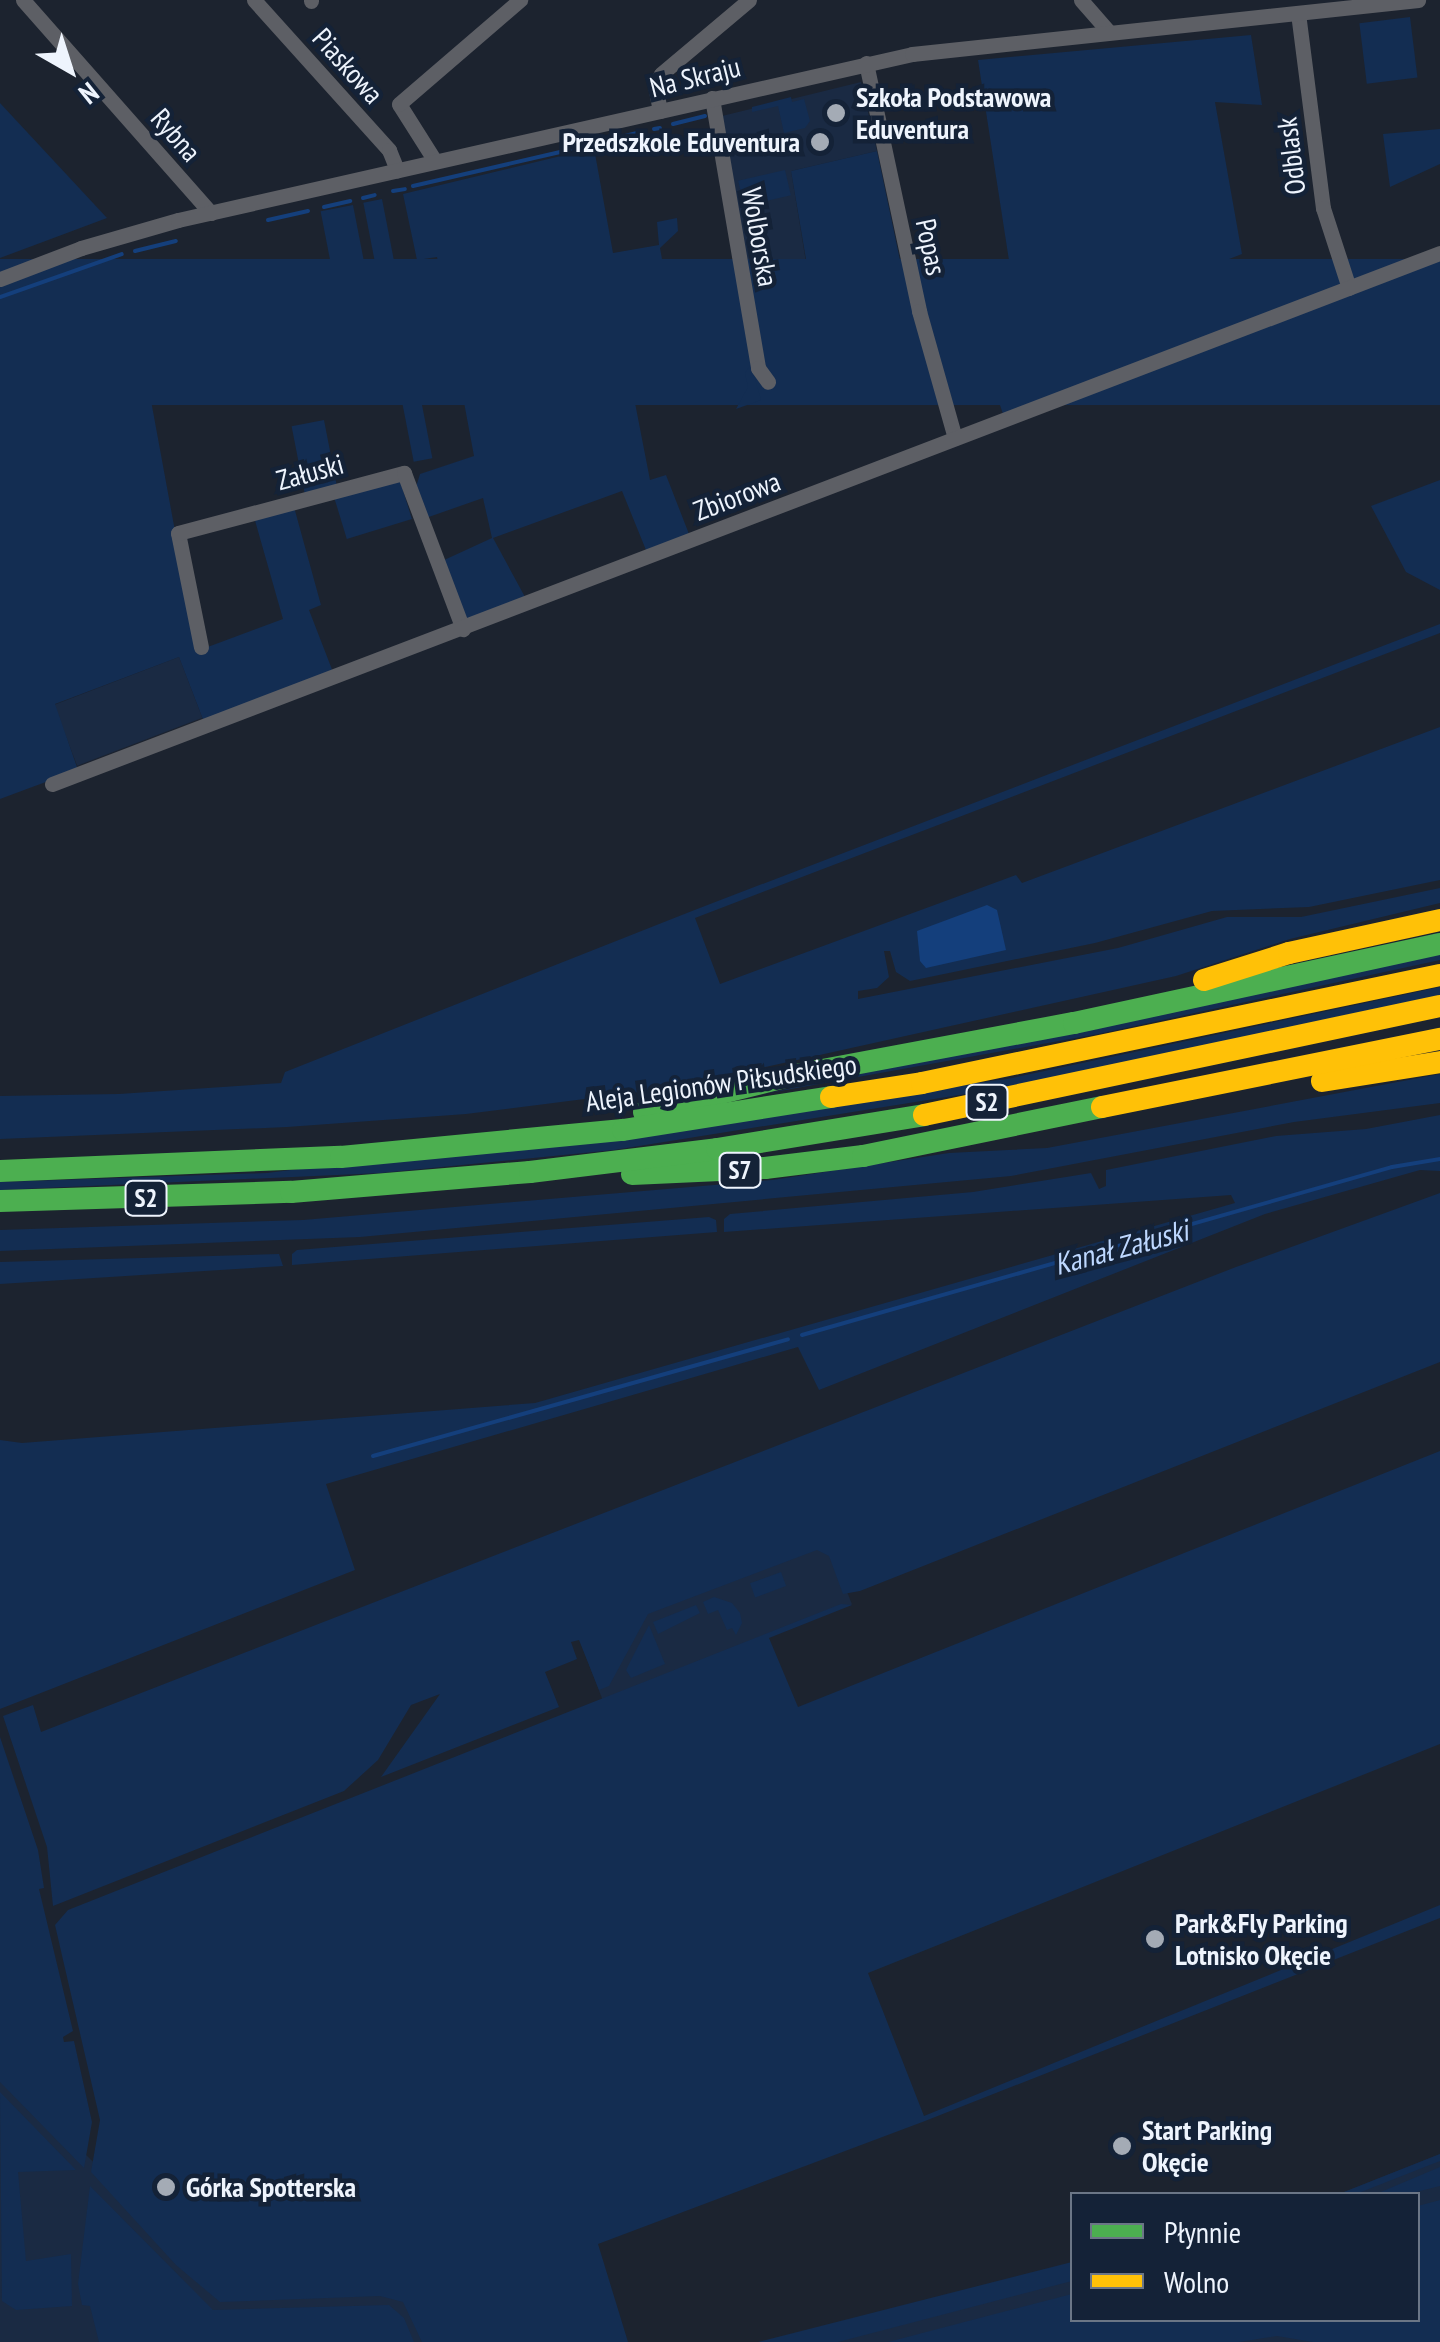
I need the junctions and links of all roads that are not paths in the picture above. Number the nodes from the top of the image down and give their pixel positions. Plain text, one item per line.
1 (23, 0) edge
2 (254, 0) edge
3 (520, 0) edge
4 (748, 0) edge
5 (1081, 0) edge
6 (1418, 0) edge
7 (1291, 9) edge
8 (1109, 32) junction
9 (866, 64) junction
10 (712, 98) junction
11 (660, 111) junction
12 (435, 161) junction
13 (397, 170) junction
14 (211, 213) junction
15 (1440, 253) edge
16 (0, 279) edge
17 (1349, 288) junction
18 (768, 382) dead end
19 (955, 438) junction
20 (463, 628) junction
21 (201, 646) dead end
22 (52, 784) dead end
23 (1440, 920) edge
24 (1440, 944) edge
25 (1440, 975) edge
26 (1440, 1006) edge
27 (1074, 1022) junction
28 (1440, 1039) edge
29 (1440, 1062) edge
30 (1211, 1089) junction
31 (558, 1136) junction
32 (0, 1170) edge
33 (530, 1172) junction
34 (0, 1201) edge

1 - 14 street, Rybna
2 - 13 street, Piaskowa
3 - 12 street
4 - 11 street
5 - 8 street
6 - 7 street, Na Skraju
7 - 8 street, Na Skraju
7 - 17 street, Odblask
8 - 9 street, Na Skraju
9 - 10 street, Na Skraju
9 - 19 street, Popas
10 - 11 street, Na Skraju
10 - 18 street, Wolborska
11 - 12 street, Na Skraju
12 - 13 street, Na Skraju
13 - 14 street, Na Skraju
14 - 16 street, Na Skraju
15 - 17 street, Zbiorowa
17 - 19 street, Zbiorowa
19 - 20 street, Zbiorowa
20 - 21 street, Załuski
20 - 22 street, Zbiorowa
23 - 27 highway
24 - 27 highway
25 - 31 highway, Aleja Legionów Piłsudskiego / S2
26 - 33 highway, S2
27 - 31 highway
28 - 30 highway, S7
29 - 30 highway
30 - 33 highway, S7
31 - 32 highway, Aleja Legionów Piłsudskiego / S2
33 - 34 highway, S2

